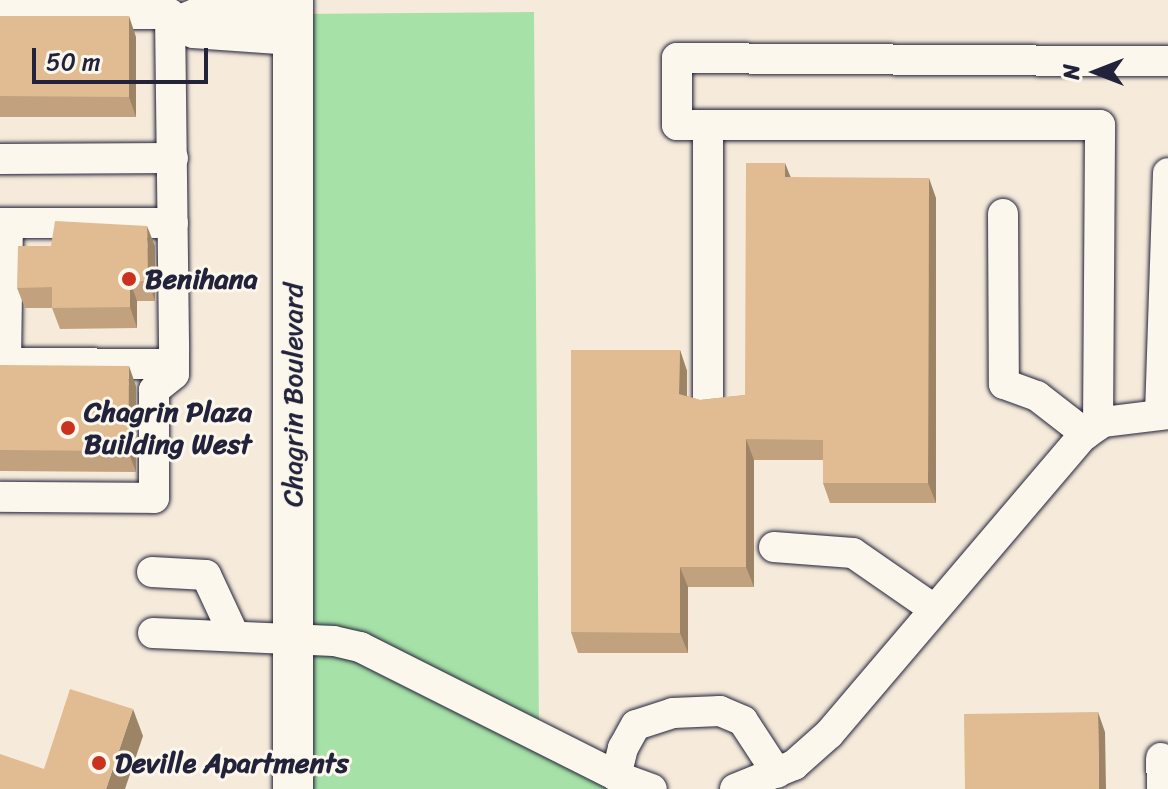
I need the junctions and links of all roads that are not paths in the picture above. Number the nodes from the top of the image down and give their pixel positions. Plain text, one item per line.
1 (0, 13) edge
2 (293, 18) edge
3 (170, 23) junction
4 (1168, 61) edge
5 (708, 125) junction
6 (173, 158) junction
7 (0, 159) edge
8 (1168, 173) edge
9 (1003, 214) dead end
10 (4, 223) edge
11 (173, 223) junction
12 (3, 363) edge
13 (174, 364) junction
14 (708, 402) edge
15 (1164, 414) edge
16 (1092, 430) junction
17 (0, 497) edge
18 (774, 547) dead end
19 (152, 572) dead end
20 (934, 609) junction
21 (153, 633) dead end
22 (234, 635) junction
23 (293, 640) junction
24 (1161, 758) dead end
25 (777, 773) junction
26 (616, 776) junction
27 (293, 789) edge
28 (652, 789) edge
29 (735, 789) edge
30 (1162, 789) edge

1 - 3 lane
2 - 3 lane
2 - 23 main road, Chagrin Boulevard
3 - 6 lane
4 - 5 lane
5 - 14 lane
5 - 16 lane
6 - 7 lane
6 - 11 lane
8 - 15 lane
9 - 16 lane
10 - 11 lane
10 - 12 lane
11 - 13 lane
12 - 13 lane
13 - 17 lane
15 - 16 lane
16 - 20 lane
18 - 20 lane
19 - 22 lane
20 - 25 lane
21 - 22 lane
22 - 23 lane
23 - 26 lane
23 - 27 main road, Chagrin Boulevard
24 - 30 lane
25 - 26 lane
25 - 29 lane
26 - 28 lane

